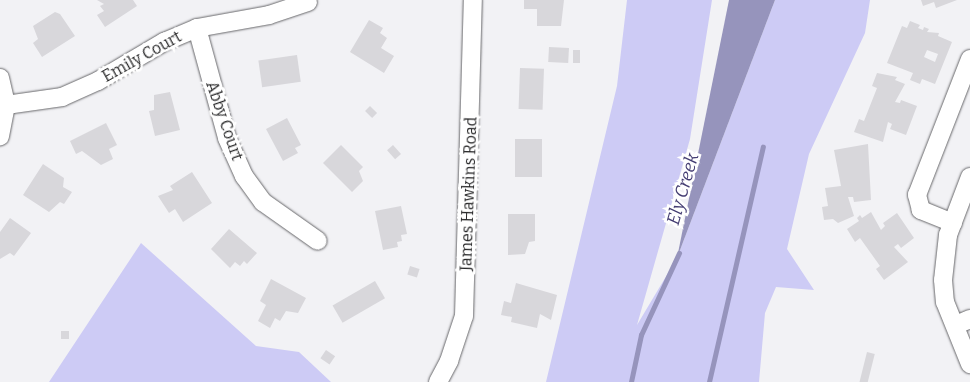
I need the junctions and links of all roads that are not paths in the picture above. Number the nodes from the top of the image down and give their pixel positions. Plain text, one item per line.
1 (473, 0) edge
2 (308, 2) dead end
3 (196, 28) junction
4 (970, 59) edge
5 (0, 78) edge
6 (6, 105) junction
7 (0, 136) edge
8 (970, 176) edge
9 (953, 223) junction
10 (318, 241) dead end
11 (963, 322) edge
12 (970, 364) edge
13 (438, 382) edge

1 - 13 street, James Hawkins Road
2 - 3 street, Emily Court
3 - 6 street, Emily Court
3 - 10 street, Abby Court
4 - 9 street
5 - 6 street
6 - 7 street
8 - 9 street
9 - 11 street
11 - 12 street

